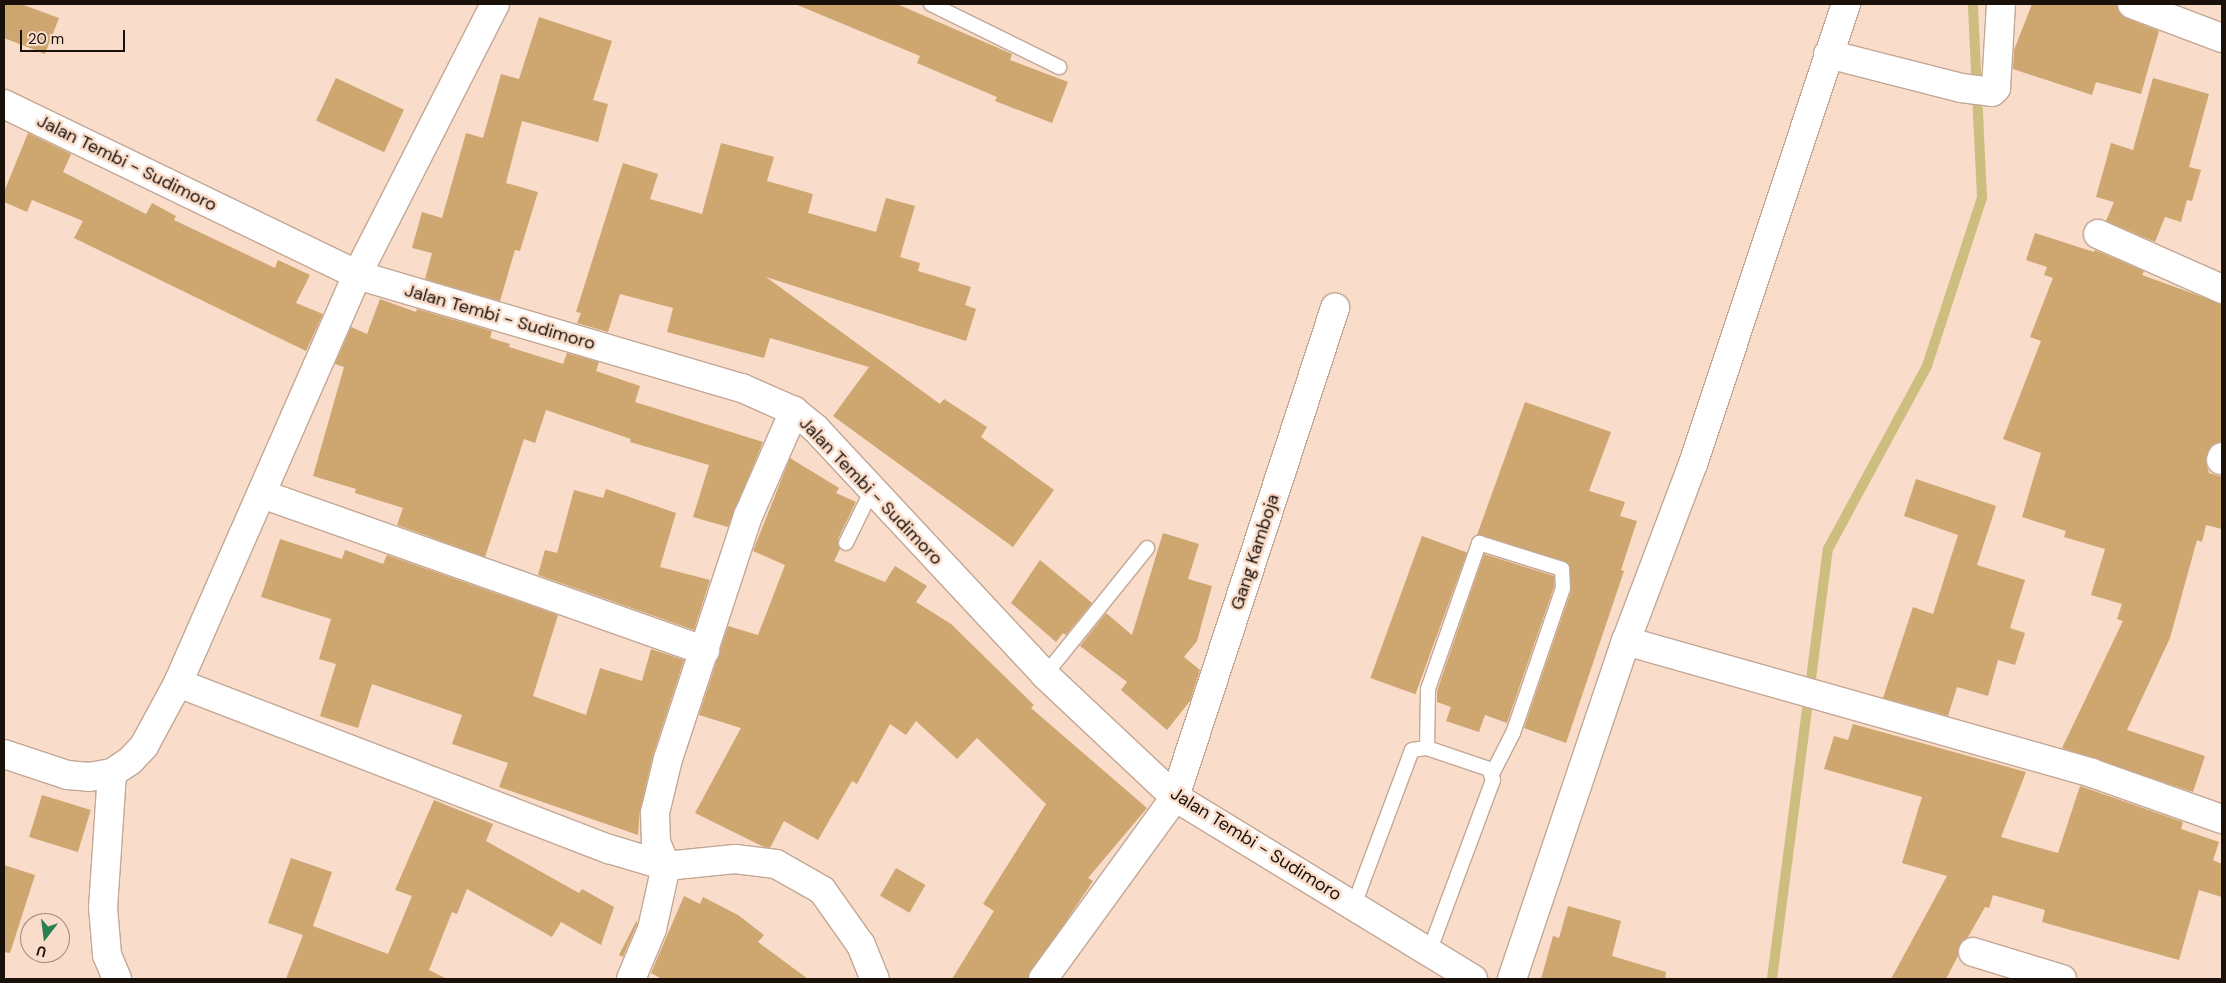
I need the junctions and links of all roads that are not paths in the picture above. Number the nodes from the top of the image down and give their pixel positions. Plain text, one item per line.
1 (495, 4) edge
2 (931, 4) edge
3 (1846, 4) edge
4 (2002, 4) edge
5 (2132, 4) edge
6 (2222, 38) edge
7 (1828, 54) junction
8 (1059, 67) dead end
9 (4, 104) edge
10 (2098, 234) dead end
11 (356, 275) junction
12 (2222, 289) edge
13 (1335, 308) dead end
14 (794, 411) junction
15 (872, 490) junction
16 (262, 494) junction
17 (846, 544) dead end
18 (1147, 548) dead end
19 (1626, 641) junction
20 (705, 652) junction
21 (1045, 675) junction
22 (178, 683) junction
23 (1426, 748) junction
24 (4, 754) edge
25 (112, 772) junction
26 (1492, 774) junction
27 (1175, 797) junction
28 (2222, 819) edge
29 (666, 866) junction
30 (1354, 905) junction
31 (1429, 952) junction
32 (1973, 952) dead end
33 (116, 979) edge
34 (631, 979) edge
35 (875, 979) edge
36 (1043, 979) edge
37 (1473, 979) edge
38 (1512, 979) edge
39 (2062, 979) edge

1 - 11 street
2 - 8 lane
3 - 7 street
4 - 7 street
5 - 6 street
7 - 19 street
9 - 11 street, Jalan Tembi - Sudimoro
10 - 12 street
11 - 14 street, Jalan Tembi - Sudimoro
11 - 16 street
13 - 27 street, Gang Kamboja
14 - 15 street, Jalan Tembi - Sudimoro
14 - 20 street
15 - 17 lane
15 - 21 street, Jalan Tembi - Sudimoro
16 - 20 street
16 - 22 street
18 - 21 lane
19 - 28 street
19 - 38 street
20 - 29 street
21 - 27 street, Jalan Tembi - Sudimoro
22 - 25 street
22 - 29 street
23 - 26 lane
23 - 26 lane
23 - 30 lane
24 - 25 street
25 - 33 street
26 - 31 lane
27 - 30 street, Jalan Tembi - Sudimoro
27 - 36 street, Gang Kamboja
29 - 34 street
29 - 35 street
30 - 31 street, Jalan Tembi - Sudimoro
31 - 37 street, Jalan Tembi - Sudimoro
32 - 39 street

